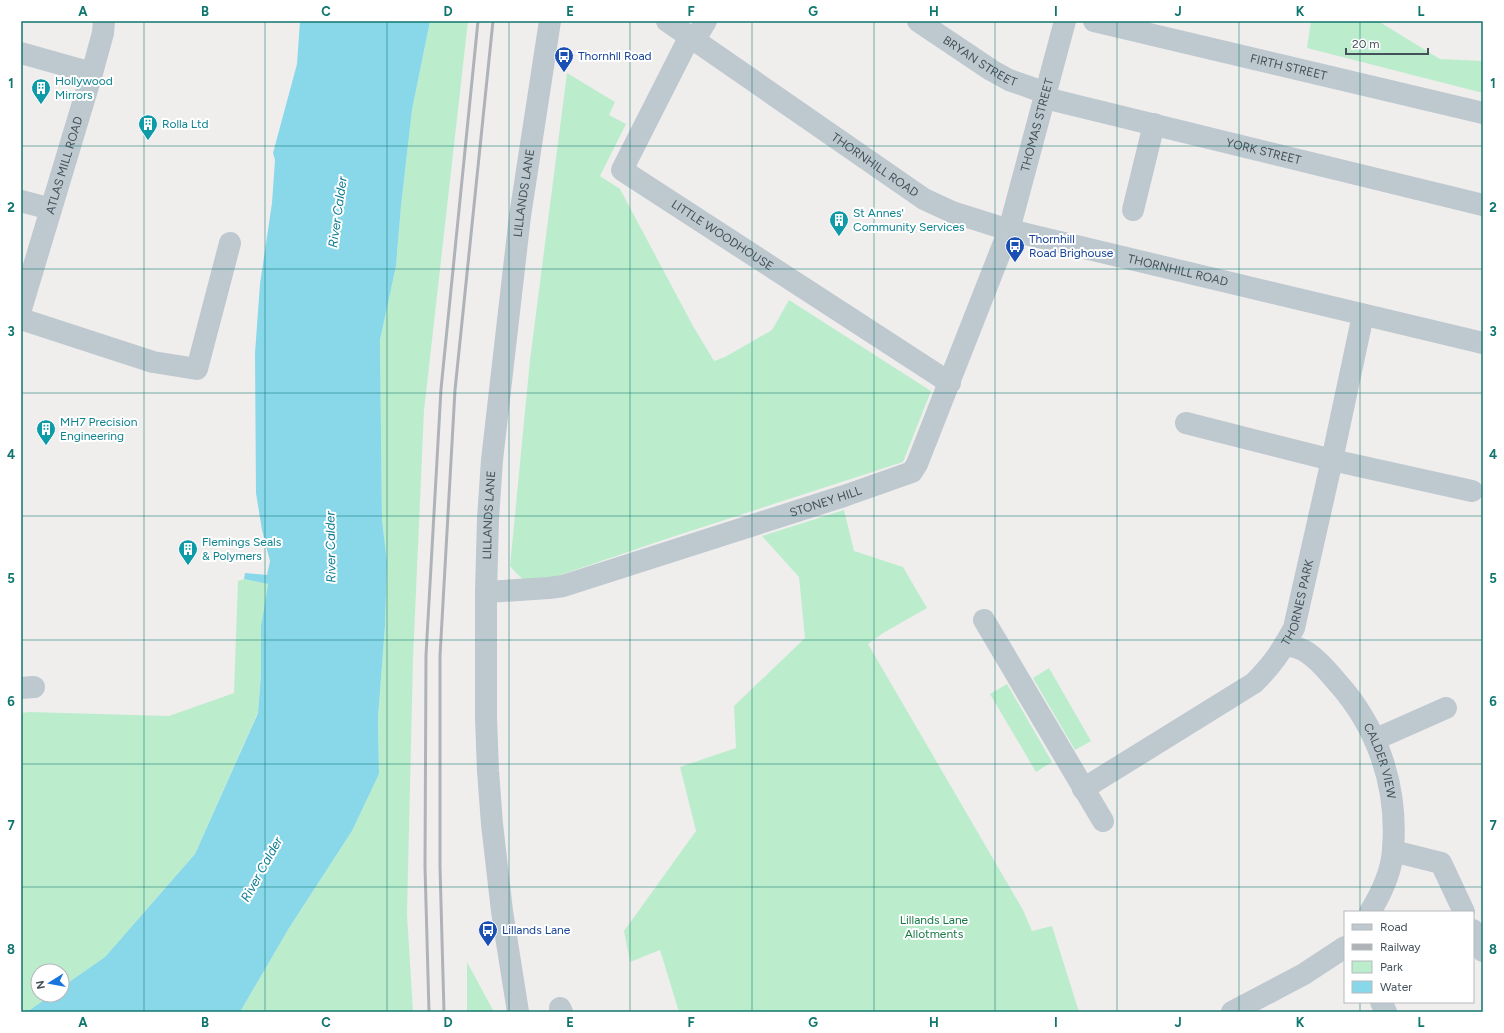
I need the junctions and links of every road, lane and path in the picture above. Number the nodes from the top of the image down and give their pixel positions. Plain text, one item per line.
1 (104, 21) edge
2 (550, 21) edge
3 (667, 21) edge
4 (706, 21) edge
5 (918, 21) edge
6 (1065, 21) edge
7 (1094, 21) edge
8 (692, 37) junction
9 (21, 53) edge
10 (92, 73) junction
11 (1046, 95) junction
12 (1483, 113) edge
13 (1154, 124) junction
14 (21, 201) edge
15 (1483, 204) edge
16 (51, 209) junction
17 (1132, 210) dead end
18 (1009, 230) junction
19 (230, 243) dead end
20 (21, 309) edge
21 (1363, 315) junction
22 (21, 319) edge
23 (1483, 343) edge
24 (950, 383) junction
25 (1186, 423) dead end
26 (1332, 460) junction
27 (1472, 491) dead end
28 (486, 592) junction
29 (984, 620) dead end
30 (1285, 644) junction
31 (1446, 708) dead end
32 (1376, 739) junction
33 (1083, 789) junction
34 (1103, 821) dead end
35 (1393, 851) junction
36 (1371, 911) edge
37 (1464, 911) edge
38 (1474, 932) edge
39 (1344, 948) edge
40 (1483, 951) edge
41 (1382, 1003) edge
42 (518, 1012) edge
43 (1232, 1012) edge
44 (1386, 1012) edge

1 - 10 street, ATLAS MILL ROAD
2 - 28 street, LILLANDS LANE
3 - 8 street, THORNHILL ROAD
4 - 8 street
5 - 11 street, BRYAN STREET
6 - 11 street, THOMAS STREET
7 - 12 street, FIRTH STREET
8 - 18 street, THORNHILL ROAD
8 - 24 street, LITTLE WOODHOUSE
9 - 10 street
10 - 16 street, ATLAS MILL ROAD
11 - 13 street, YORK STREET
11 - 18 street, THOMAS STREET
13 - 15 street, YORK STREET
13 - 17 street
14 - 16 street
16 - 20 street, ATLAS MILL ROAD
18 - 21 street, THORNHILL ROAD
18 - 24 street, STONEY HILL
19 - 22 street
21 - 23 street, THORNHILL ROAD
21 - 26 street, THORNES PARK
24 - 28 street, STONEY HILL
25 - 26 street
26 - 27 street
26 - 30 street, THORNES PARK
28 - 42 street, LILLANDS LANE
29 - 33 street
30 - 32 street, CALDER VIEW
30 - 33 street, THORNES PARK
31 - 32 street
32 - 35 street, CALDER VIEW
33 - 34 street
35 - 36 street, CALDER VIEW
35 - 37 street
38 - 40 street
39 - 43 street
41 - 44 street

